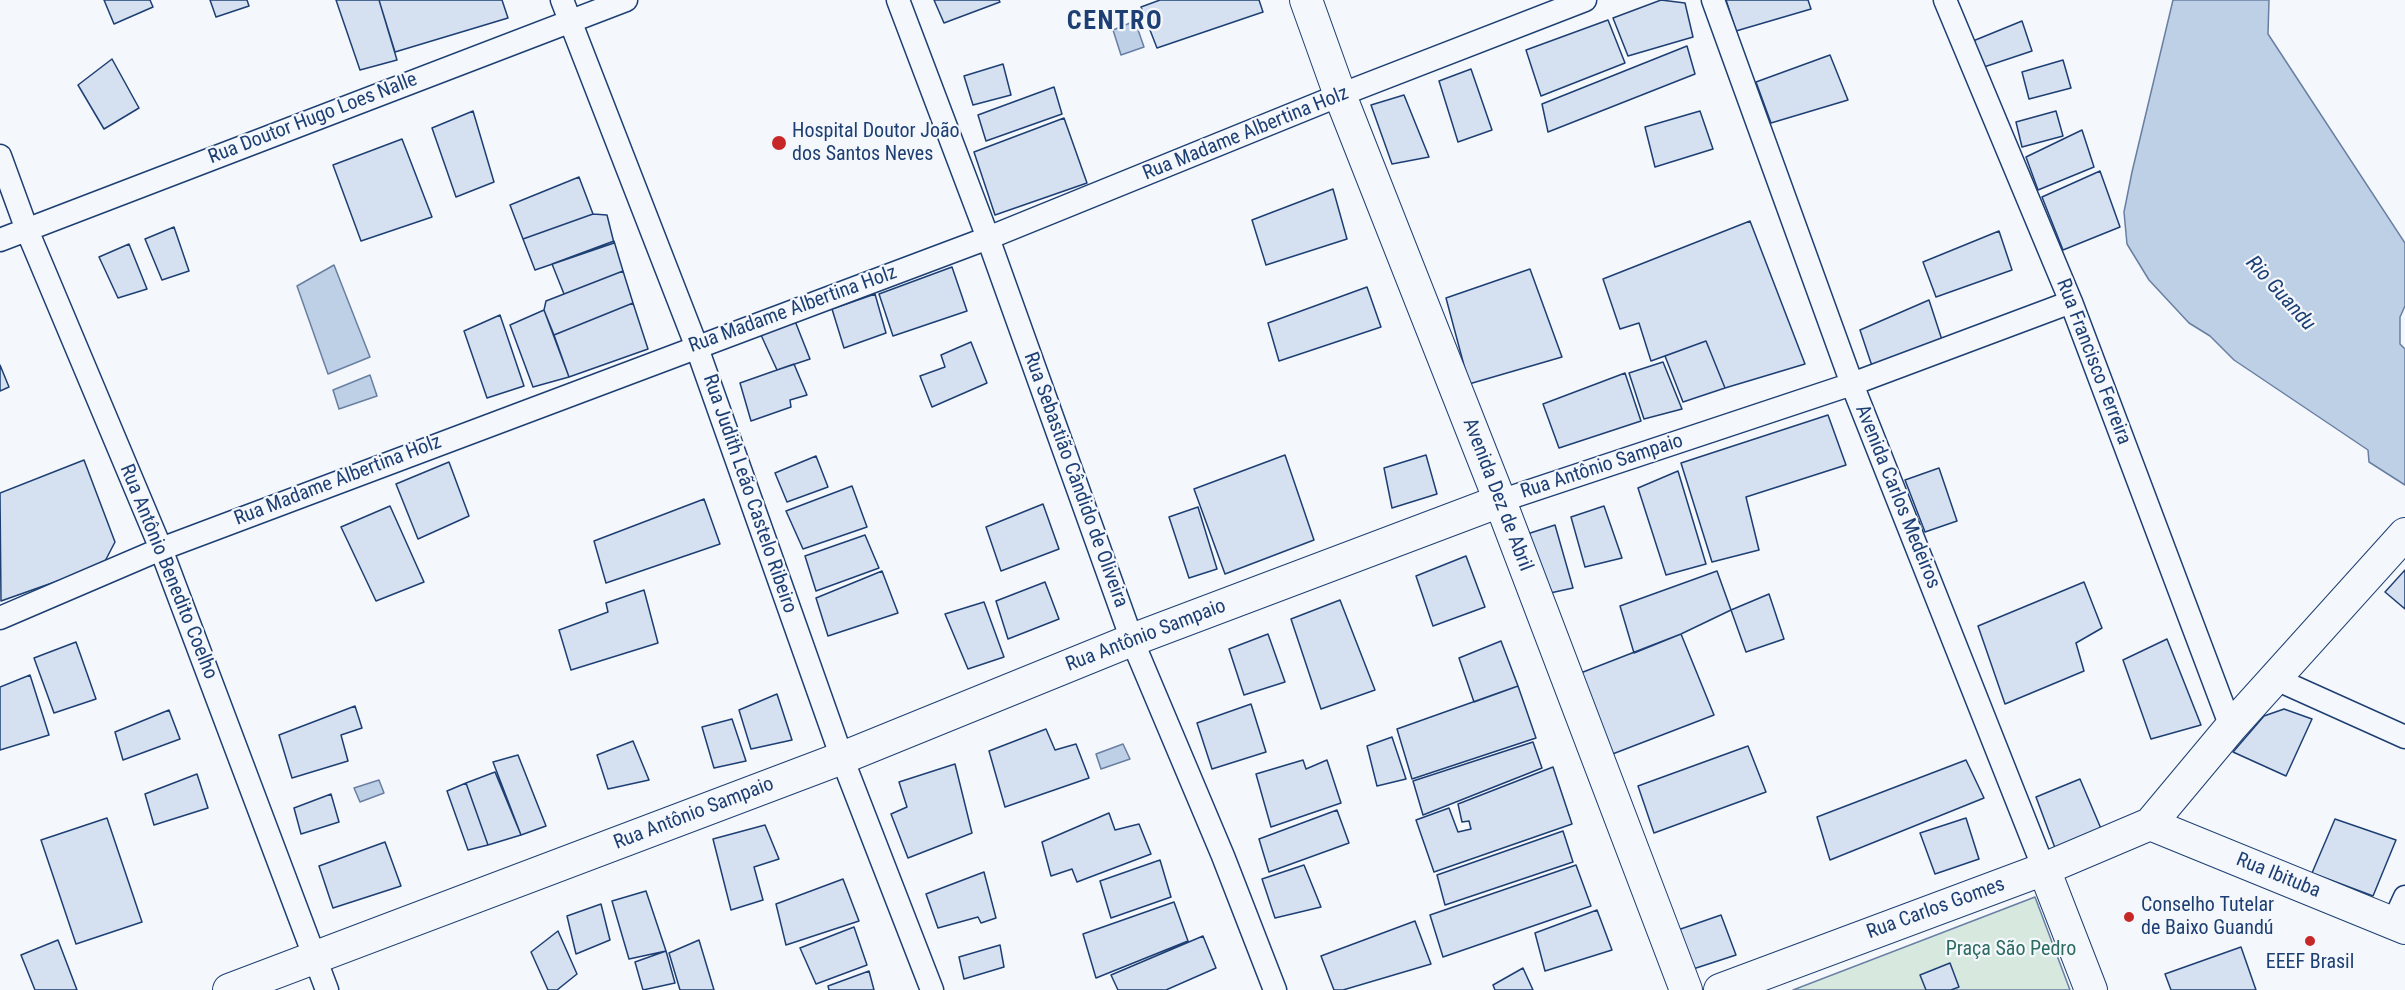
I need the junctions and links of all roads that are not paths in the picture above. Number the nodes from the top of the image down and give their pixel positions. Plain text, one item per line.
1 (626, 0) edge
2 (898, 0) edge
3 (1306, 0) edge
4 (1585, 0) edge
5 (1713, 0) edge
6 (1945, 0) edge
7 (566, 10) edge
8 (1340, 95) junction
9 (0, 156) edge
10 (27, 230) junction
11 (988, 238) junction
12 (0, 240) edge
13 (2071, 302) junction
14 (696, 345) junction
15 (1852, 384) junction
16 (1500, 501) junction
17 (2404, 535) edge
18 (161, 549) junction
19 (0, 618) edge
20 (1132, 640) junction
21 (2276, 679) junction
22 (2231, 728) junction
23 (2405, 737) edge
24 (842, 758) junction
25 (2150, 824) junction
26 (2044, 869) junction
27 (2401, 916) edge
28 (316, 958) junction
29 (229, 990) edge
30 (327, 990) edge
31 (932, 990) edge
32 (1275, 990) edge
33 (1686, 990) edge
34 (1720, 990) edge
35 (2091, 990) edge

1 - 7 street, Rua Doutor Hugo Loes Nalle
2 - 11 street, Rua Sebastião Cândido de Oliveira
3 - 8 street, Avenida Dez de Abril
4 - 8 street, Rua Madame Albertina Holz
5 - 15 street, Avenida Carlos Medeiros
6 - 13 street, Rua Francisco Ferreira
7 - 10 street, Rua Doutor Hugo Loes Nalle
7 - 14 street, Rua Judith Leão Castelo Ribeiro
8 - 11 street, Rua Madame Albertina Holz
8 - 16 street, Avenida Dez de Abril
9 - 10 street, Rua Antônio Benedito Coelho
10 - 12 street, Rua Doutor Hugo Loes Nalle
10 - 18 street, Rua Antônio Benedito Coelho
11 - 14 street, Rua Madame Albertina Holz
11 - 20 street, Rua Sebastião Cândido de Oliveira
13 - 15 street, Rua Antônio Sampaio
13 - 22 street, Rua Francisco Ferreira
14 - 18 street, Rua Madame Albertina Holz
14 - 24 street, Rua Judith Leão Castelo Ribeiro
15 - 16 street, Rua Antônio Sampaio
15 - 26 street, Avenida Carlos Medeiros
16 - 20 street, Rua Antônio Sampaio
16 - 33 street, Avenida Dez de Abril
17 - 21 street
18 - 19 street, Rua Madame Albertina Holz
18 - 28 street, Rua Antônio Benedito Coelho
20 - 24 street, Rua Antônio Sampaio
20 - 32 street, Rua Sebastião Cândido de Oliveira
21 - 22 street
21 - 23 street
22 - 25 street
24 - 28 street, Rua Antônio Sampaio
24 - 31 street, Rua Judith Leão Castelo Ribeiro
25 - 26 street, Rua Carlos Gomes
25 - 27 street, Rua Ibituba
26 - 34 street, Rua Carlos Gomes
26 - 35 street, Avenida Carlos Medeiros
28 - 29 street, Rua Antônio Sampaio
28 - 30 street, Rua Antônio Benedito Coelho

